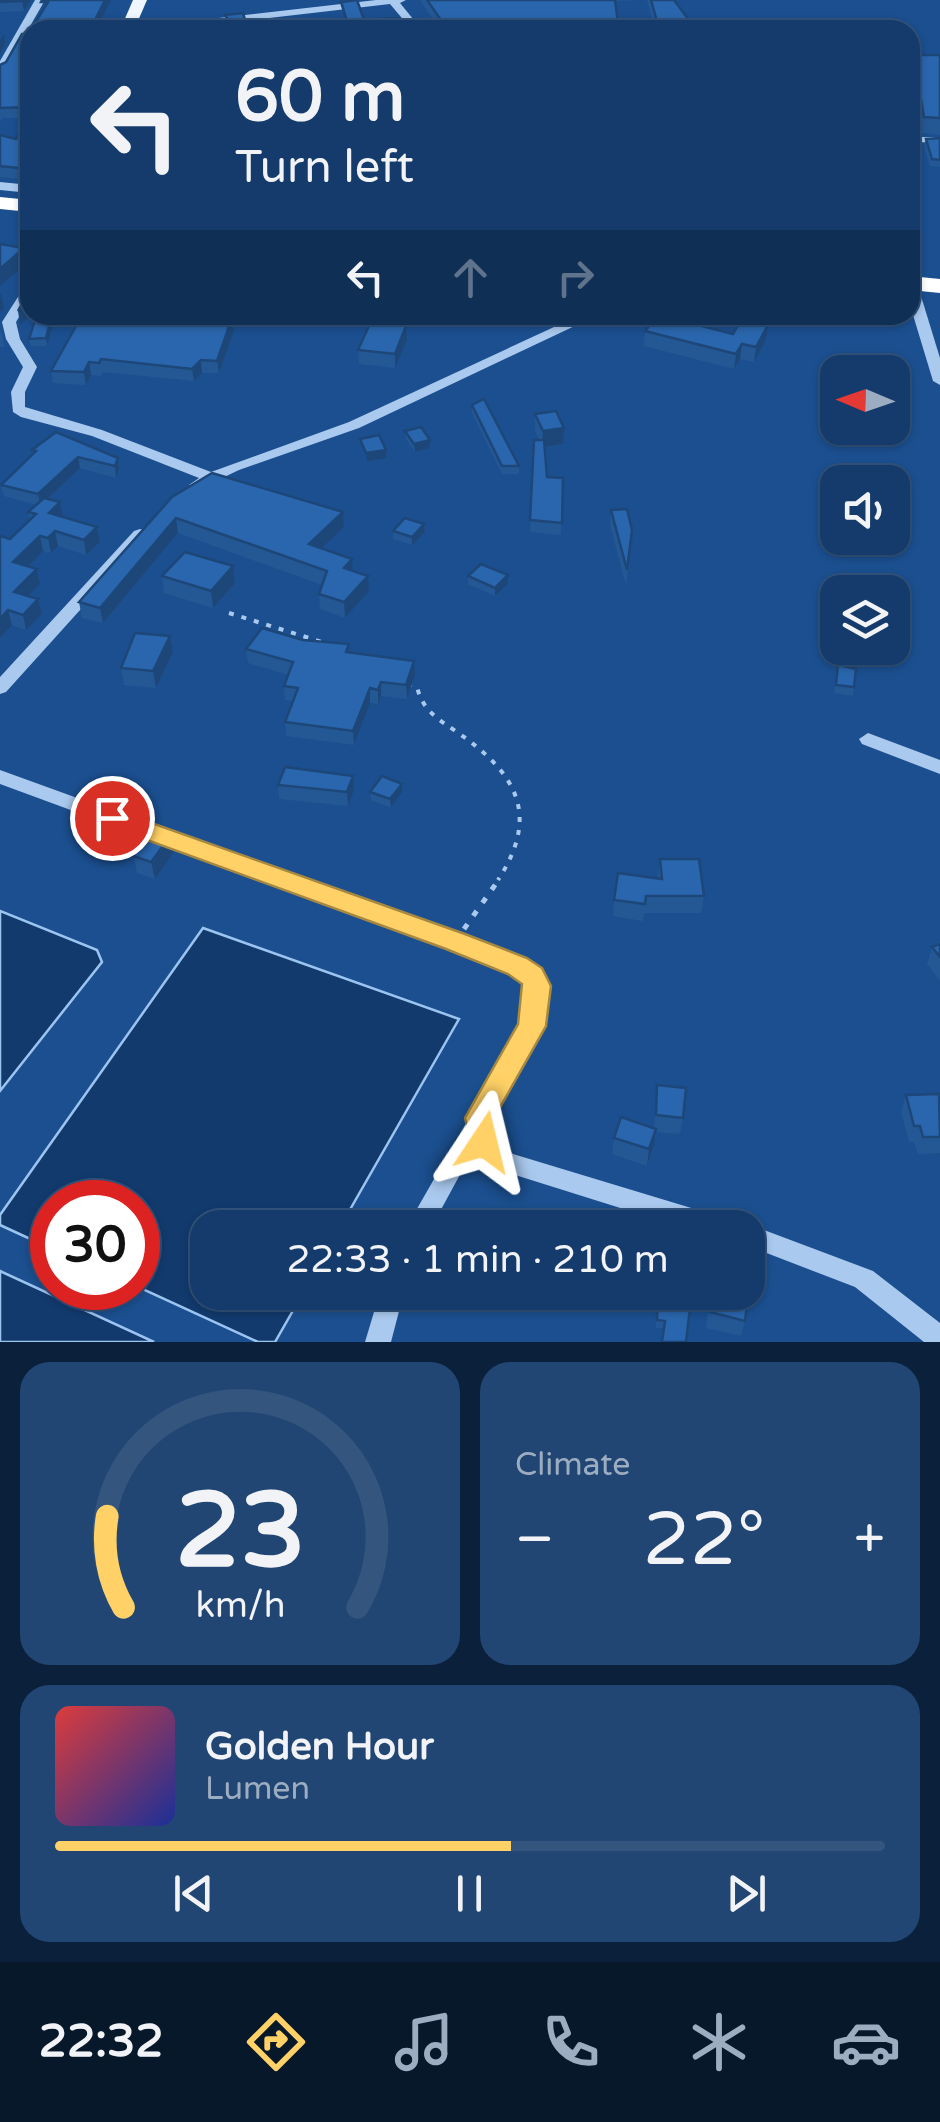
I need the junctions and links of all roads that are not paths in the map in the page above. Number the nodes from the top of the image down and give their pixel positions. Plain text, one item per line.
1 (401, 0) edge
2 (393, 1) edge
3 (227, 20) edge
4 (409, 20) edge
5 (20, 34) edge
6 (0, 41) edge
7 (16, 41) junction
8 (20, 41) edge
9 (0, 70) edge
10 (921, 140) dead end
11 (940, 140) edge
12 (20, 305) edge
13 (920, 316) edge
14 (570, 325) edge
15 (940, 382) edge
16 (210, 477) junction
17 (182, 493) edge
18 (154, 518) edge
19 (9, 664) edge
20 (0, 688) edge
21 (868, 738) dead end
22 (940, 767) edge
23 (0, 777) edge
24 (480, 1118) junction
25 (428, 1210) edge
26 (663, 1210) edge
27 (765, 1242) edge
28 (387, 1310) edge
29 (940, 1339) edge
30 (378, 1342) edge

1 - 2 street
2 - 3 street
2 - 4 street
5 - 7 street
6 - 7 street
7 - 8 street
7 - 9 street
10 - 11 street
12 - 16 street
13 - 15 street
14 - 16 street
16 - 17 street
18 - 19 street
19 - 20 street
21 - 22 street
23 - 24 street
24 - 25 street
24 - 26 street
27 - 29 street
28 - 30 street

